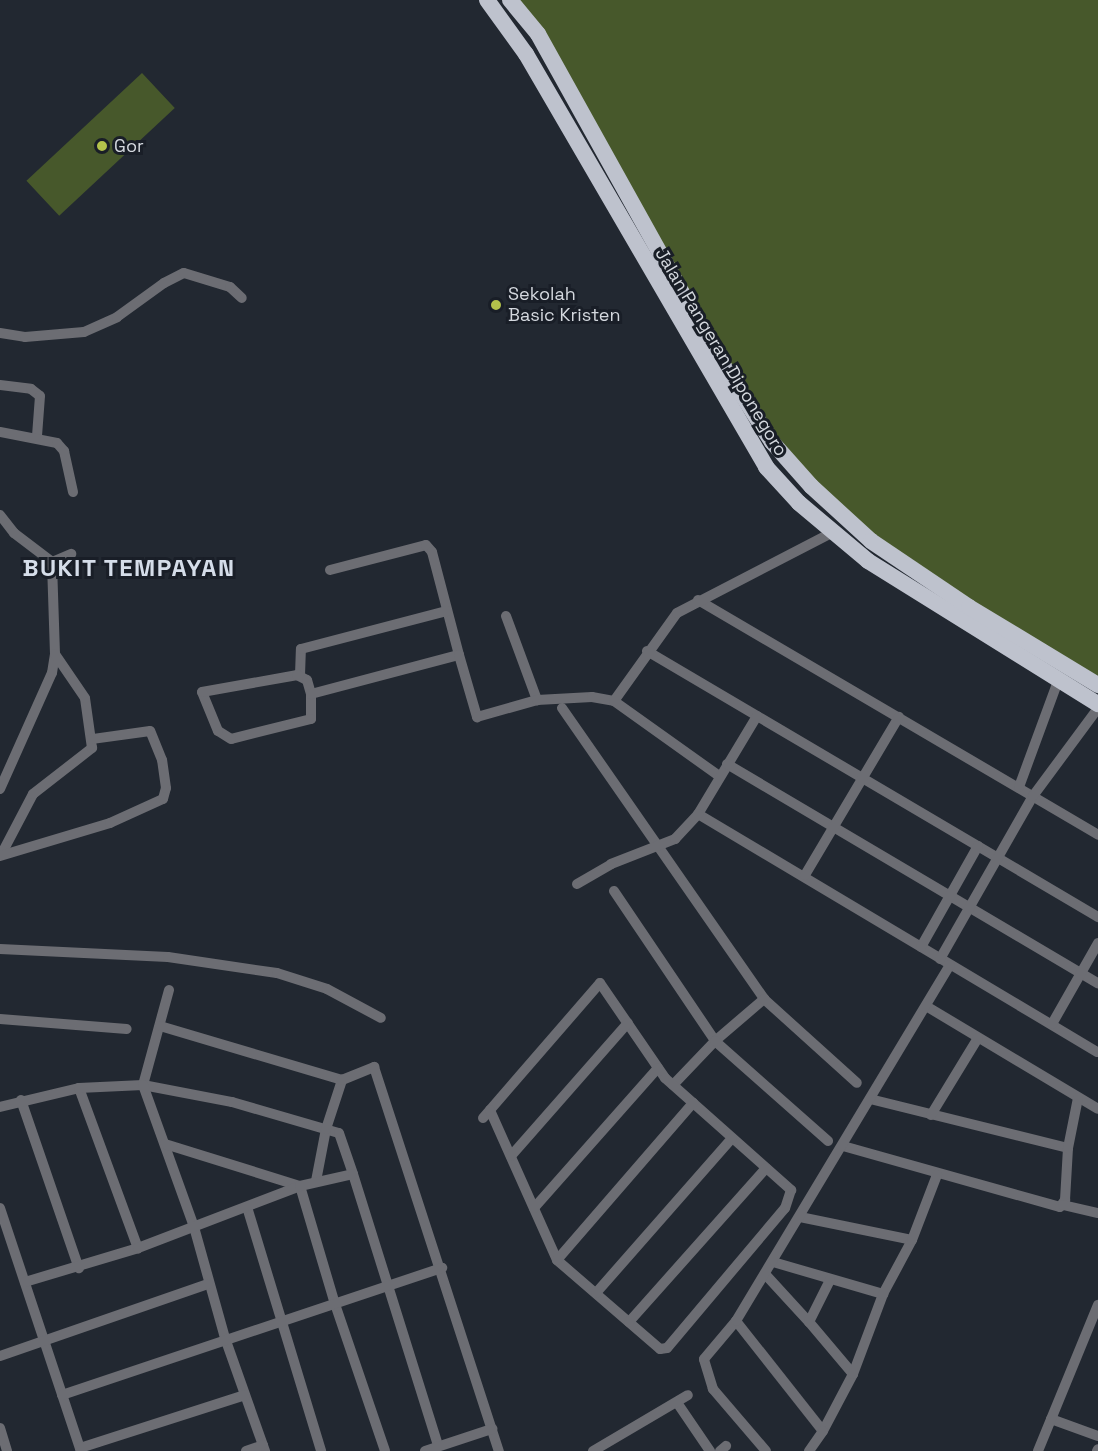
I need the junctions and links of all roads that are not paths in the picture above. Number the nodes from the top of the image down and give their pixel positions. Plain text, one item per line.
1 (487, 0) edge
2 (510, 0) edge
3 (242, 298) dead end
4 (0, 333) edge
5 (0, 385) edge
6 (0, 432) edge
7 (37, 436) junction
8 (73, 492) dead end
9 (0, 515) edge
10 (833, 532) junction
11 (71, 554) dead end
12 (52, 562) junction
13 (330, 570) dead end
14 (698, 600) junction
15 (447, 611) junction
16 (506, 616) dead end
17 (647, 651) junction
18 (55, 654) junction
19 (459, 655) junction
20 (300, 675) junction
21 (1059, 678) junction
22 (1098, 685) edge
23 (311, 694) junction
24 (537, 700) junction
25 (614, 701) junction
26 (1098, 704) edge
27 (562, 708) dead end
28 (1098, 708) edge
29 (757, 716) junction
30 (898, 717) junction
31 (92, 740) junction
32 (727, 764) junction
33 (719, 776) junction
34 (863, 776) junction
35 (1019, 787) junction
36 (0, 789) edge
37 (1033, 796) junction
38 (698, 814) junction
39 (835, 828) junction
40 (1098, 835) edge
41 (659, 846) junction
42 (978, 846) junction
43 (0, 855) edge
44 (997, 857) junction
45 (804, 875) junction
46 (577, 884) dead end
47 (614, 891) dead end
48 (950, 896) junction
49 (970, 908) junction
50 (1098, 917) edge
51 (1098, 943) edge
52 (921, 947) junction
53 (0, 949) edge
54 (945, 962) junction
55 (1082, 973) junction
56 (1098, 983) edge
57 (169, 990) dead end
58 (764, 999) junction
59 (926, 1006) junction
60 (381, 1018) dead end
61 (0, 1019) edge
62 (628, 1023) junction
63 (1052, 1024) junction
64 (160, 1026) junction
65 (127, 1029) dead end
66 (978, 1038) junction
67 (715, 1041) junction
68 (1098, 1052) edge
69 (658, 1068) junction
70 (342, 1080) junction
71 (857, 1083) dead end
72 (144, 1085) junction
73 (673, 1085) junction
74 (79, 1088) junction
75 (1077, 1098) junction
76 (870, 1099) junction
77 (21, 1100) junction
78 (693, 1103) junction
79 (0, 1107) edge
80 (1098, 1109) edge
81 (931, 1114) junction
82 (326, 1130) junction
83 (732, 1138) junction
84 (828, 1141) dead end
85 (165, 1144) junction
86 (843, 1146) junction
87 (1068, 1148) junction
88 (511, 1156) junction
89 (766, 1168) junction
90 (353, 1174) junction
91 (937, 1175) junction
92 (316, 1181) junction
93 (300, 1186) junction
94 (1063, 1205) junction
95 (247, 1207) junction
96 (0, 1208) edge
97 (534, 1208) junction
98 (1098, 1213) edge
99 (800, 1217) junction
100 (194, 1227) junction
101 (912, 1240) junction
102 (138, 1248) junction
103 (557, 1260) junction
104 (772, 1262) junction
105 (79, 1268) junction
106 (442, 1268) junction
107 (765, 1274) junction
108 (830, 1280) junction
109 (25, 1282) junction
110 (208, 1284) junction
111 (387, 1285) junction
112 (596, 1293) junction
113 (883, 1294) junction
114 (335, 1304) junction
115 (1098, 1305) edge
116 (281, 1321) junction
117 (736, 1321) junction
118 (629, 1322) junction
119 (809, 1322) junction
120 (225, 1338) junction
121 (46, 1341) junction
122 (0, 1356) edge
123 (853, 1374) junction
124 (62, 1395) junction
125 (244, 1395) junction
126 (688, 1395) dead end
127 (678, 1404) junction
128 (1051, 1419) junction
129 (0, 1428) edge
130 (492, 1429) junction
131 (823, 1431) junction
132 (1098, 1436) edge
133 (2, 1440) edge
134 (438, 1446) junction
135 (264, 1448) edge
136 (81, 1449) edge
137 (7, 1451) edge
138 (246, 1451) edge
139 (321, 1451) edge
140 (385, 1451) edge
141 (425, 1451) edge
142 (499, 1451) edge
143 (593, 1451) edge
144 (710, 1451) edge
145 (766, 1451) edge
146 (809, 1451) edge
147 (1038, 1451) edge

1 - 10 highway, Jalan Pangeran Diponegoro
2 - 22 highway, Jalan Pangeran Diponegoro
3 - 4 street
5 - 7 street
6 - 7 street
7 - 8 street
9 - 12 street
10 - 14 street
10 - 21 highway, Jalan Pangeran Diponegoro
11 - 12 street
12 - 18 street
13 - 15 street
14 - 17 street
14 - 30 street
15 - 19 street
15 - 20 street
16 - 24 street
17 - 25 street
17 - 29 street
18 - 31 street
18 - 36 street
19 - 23 street
19 - 24 street
20 - 23 street
20 - 23 street
21 - 26 highway, Jalan Pangeran Diponegoro
21 - 35 street
24 - 25 street
25 - 33 street
27 - 41 street
28 - 37 street
29 - 32 street
29 - 34 street
30 - 34 street
30 - 35 street
31 - 43 street
31 - 43 street
32 - 33 street
32 - 39 street
33 - 38 street
34 - 39 street
34 - 42 street
35 - 37 street
37 - 40 street
37 - 44 street
38 - 41 street
38 - 45 street
39 - 45 street
39 - 48 street
41 - 46 street
41 - 58 street
42 - 44 street
42 - 48 street
44 - 49 street
44 - 50 street
45 - 52 street
47 - 67 street
48 - 49 street
48 - 52 street
49 - 54 street
49 - 55 street
51 - 55 street
52 - 54 street
53 - 60 street
54 - 59 street
54 - 63 street
55 - 56 street
55 - 63 street
57 - 64 street
58 - 67 street
58 - 71 street
59 - 66 street
59 - 76 street
61 - 65 street
62 - 69 street
62 - 88 street
62 - 88 street
63 - 68 street
64 - 70 street
64 - 72 street
66 - 75 street
66 - 81 street
67 - 73 street
67 - 84 street
69 - 73 street
69 - 97 street
70 - 82 street
70 - 106 street
72 - 74 street
72 - 82 street
72 - 85 street
73 - 78 street
74 - 77 street
74 - 102 street
75 - 80 street
75 - 87 street
76 - 81 street
76 - 86 street
77 - 79 street
77 - 105 street
78 - 83 street
78 - 103 street
81 - 87 street
82 - 90 street
82 - 92 street
83 - 89 street
83 - 112 street
85 - 93 street
85 - 100 street
86 - 91 street
86 - 99 street
87 - 94 street
88 - 97 street
89 - 118 street
89 - 118 street
90 - 92 street
90 - 111 street
91 - 94 street
91 - 101 street
92 - 93 street
93 - 95 street
93 - 114 street
94 - 98 street
95 - 100 street
95 - 116 street
96 - 109 street
97 - 103 street
99 - 101 street
99 - 104 street
100 - 102 street
100 - 110 street
101 - 113 street
102 - 105 street
103 - 112 street
104 - 107 street
104 - 108 street
105 - 109 street
106 - 111 street
106 - 130 street
107 - 117 street
107 - 119 street
108 - 113 street
108 - 119 street
109 - 121 street
110 - 120 street
110 - 121 street
111 - 114 street
111 - 134 street
112 - 118 street
113 - 123 street
114 - 116 street
114 - 140 street
115 - 128 street
116 - 120 street
116 - 139 street
117 - 131 street
117 - 145 street
119 - 123 street
120 - 124 street
120 - 125 street
121 - 122 street
121 - 124 street
123 - 131 street
124 - 136 street
125 - 135 street
125 - 136 street
126 - 127 street
127 - 143 street
127 - 144 street
128 - 132 street
128 - 147 street
129 - 133 street
130 - 134 street
130 - 142 street
131 - 146 street
133 - 137 street
134 - 141 street
135 - 138 street

